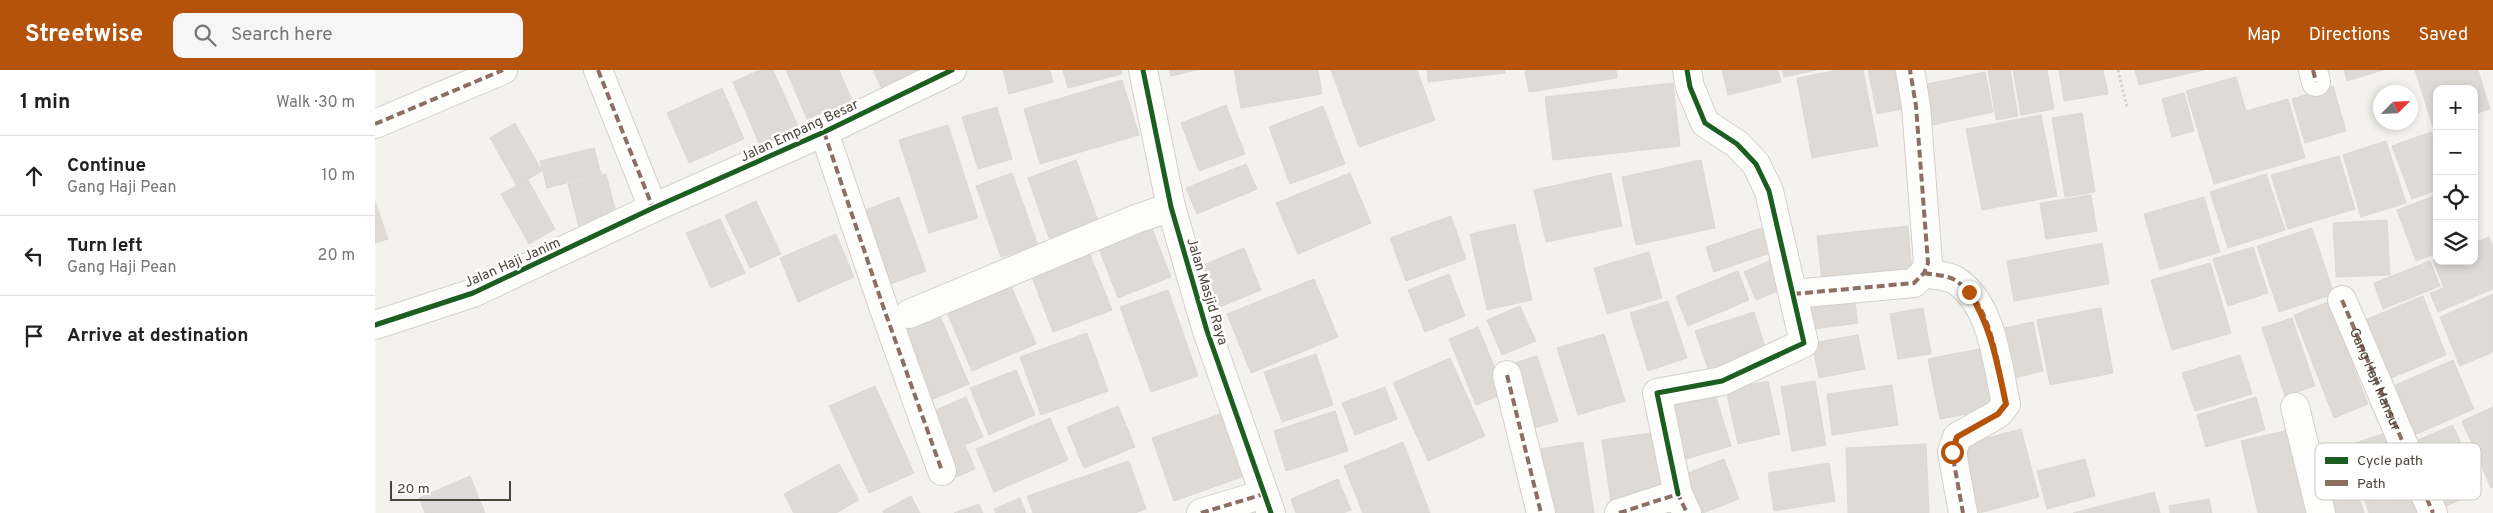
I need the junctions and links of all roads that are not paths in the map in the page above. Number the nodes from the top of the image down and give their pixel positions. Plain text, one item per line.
1 (503, 70) edge
2 (598, 70) edge
3 (952, 70) edge
4 (1143, 70) edge
5 (1687, 70) edge
6 (1910, 70) edge
7 (375, 124) edge
8 (824, 132) junction
9 (1171, 207) junction
10 (653, 208) junction
11 (1924, 273) junction
12 (1793, 294) junction
13 (2342, 300) dead end
14 (909, 314) dead end
15 (375, 325) edge
16 (1507, 376) dead end
17 (2295, 407) dead end
18 (2403, 443) edge
19 (943, 471) dead end
20 (2315, 489) edge
21 (2318, 500) edge
22 (2427, 500) edge
23 (1268, 503) edge
24 (1683, 503) edge
25 (1201, 513) edge
26 (1541, 513) edge
27 (1619, 513) edge
28 (1963, 513) edge
29 (2321, 513) edge
30 (2433, 513) edge

1 - 7 street
2 - 10 street
3 - 8 street, Jalan Empang Besar
4 - 9 street, Jalan Masjid Raya
5 - 12 street
6 - 11 street
8 - 10 street, Jalan Empang Besar
8 - 19 street
9 - 14 street
9 - 23 street, Jalan Masjid Raya
10 - 15 street, Jalan Haji Janim
11 - 12 street
11 - 28 street
12 - 24 street
13 - 18 street, Gang Haji Mansur
16 - 26 street
17 - 20 street
21 - 29 street
22 - 30 street, Gang Haji Mansur
23 - 25 street
24 - 27 street

